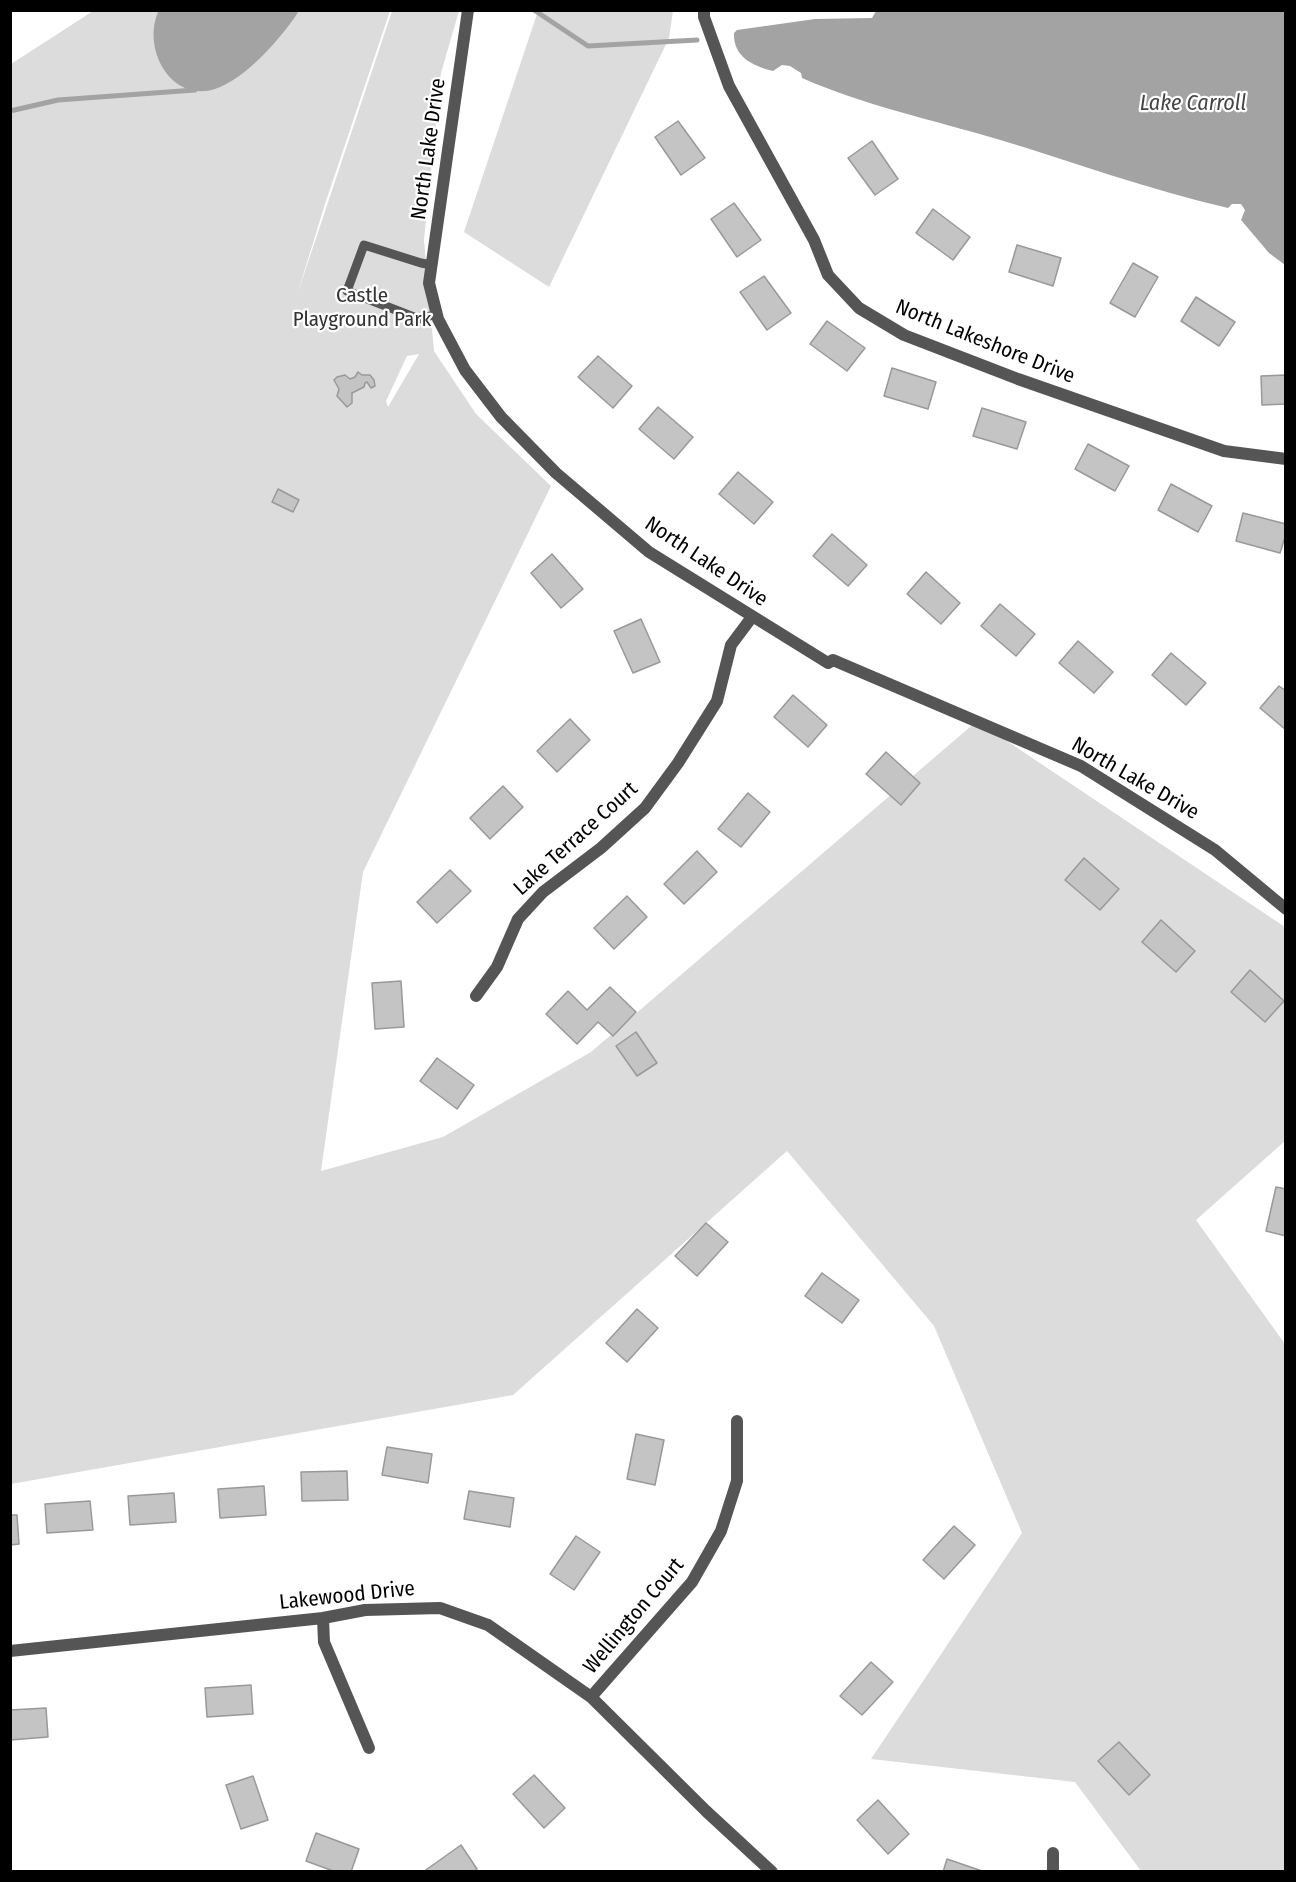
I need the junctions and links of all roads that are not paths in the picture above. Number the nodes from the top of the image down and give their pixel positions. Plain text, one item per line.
1 (468, 10) edge
2 (704, 10) edge
3 (432, 265) junction
4 (437, 314) junction
5 (1286, 459) edge
6 (752, 617) junction
7 (1286, 909) edge
8 (476, 996) dead end
9 (736, 1421) dead end
10 (323, 1618) junction
11 (10, 1651) edge
12 (591, 1697) junction
13 (369, 1748) dead end
14 (1053, 1853) dead end
15 (772, 1872) edge
16 (1053, 1872) edge

1 - 3 street, North Lake Drive
2 - 5 street, North Lakeshore Drive
3 - 4 street, North Lake Drive
3 - 4 lane
4 - 6 street, North Lake Drive
6 - 7 street, North Lake Drive
6 - 8 street, Lake Terrace Court
9 - 12 street, Wellington Court
10 - 11 street, Lakewood Drive
10 - 12 street, Lakewood Drive
10 - 13 street
12 - 15 street, Lakewood Drive
14 - 16 street

